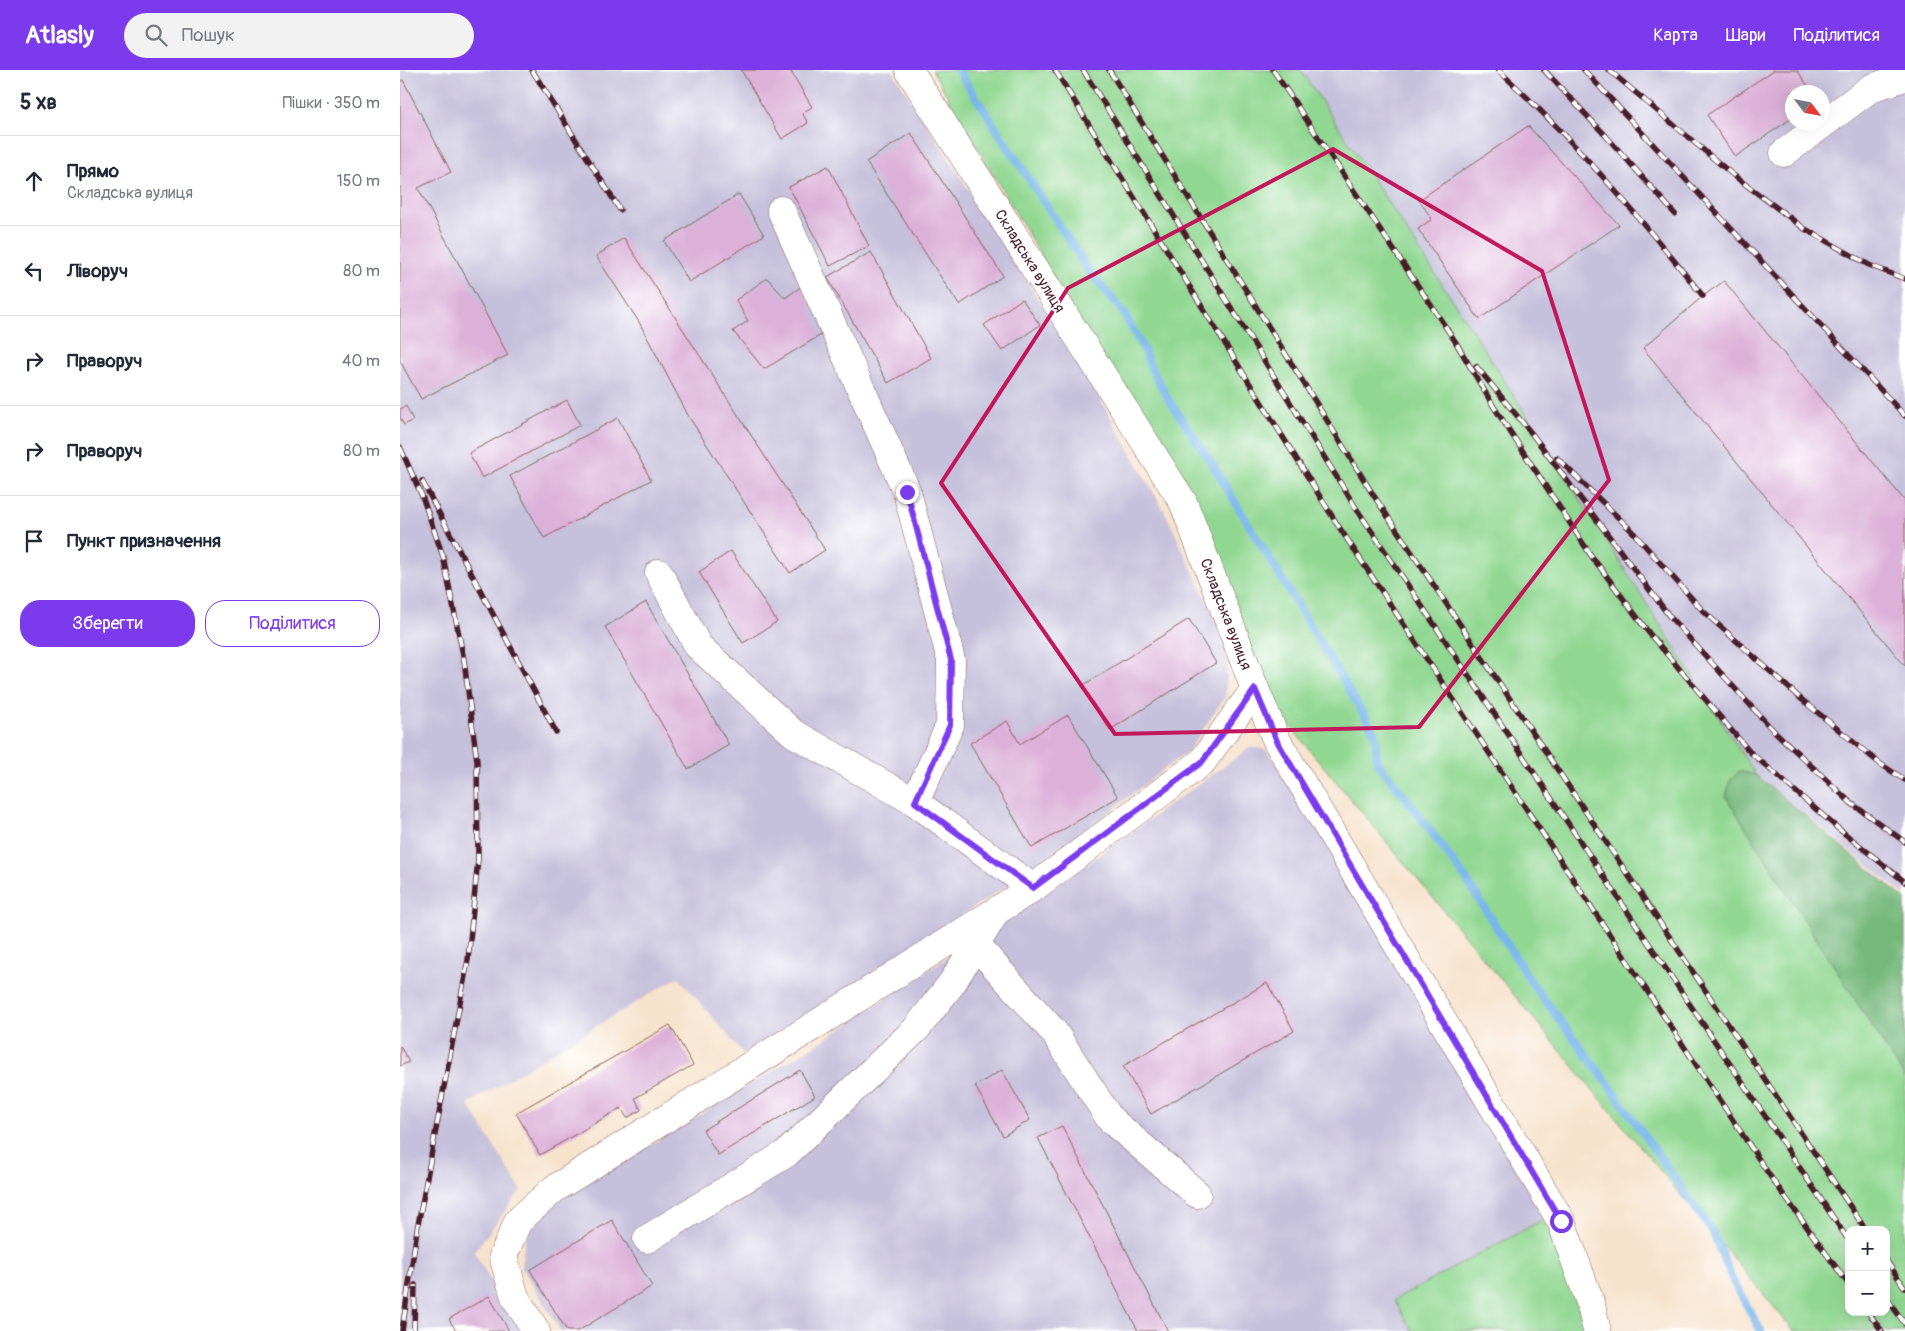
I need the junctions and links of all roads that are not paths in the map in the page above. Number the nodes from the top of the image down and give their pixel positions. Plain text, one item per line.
1 (909, 70) edge
2 (1905, 77) edge
3 (1868, 79) edge
4 (1784, 153) dead end
5 (781, 210) dead end
6 (659, 573) dead end
7 (1255, 689) junction
8 (915, 802) junction
9 (1033, 888) junction
10 (995, 912) junction
11 (976, 945) junction
12 (1197, 1194) dead end
13 (647, 1239) dead end
14 (536, 1331) edge
15 (1598, 1331) edge

1 - 7 street, Складська вулиця
2 - 3 street
3 - 4 street
5 - 8 street
6 - 8 street
7 - 9 street
7 - 15 street, Складська вулиця
8 - 9 street
9 - 10 street
10 - 11 street
10 - 14 street
11 - 12 street
11 - 13 street

